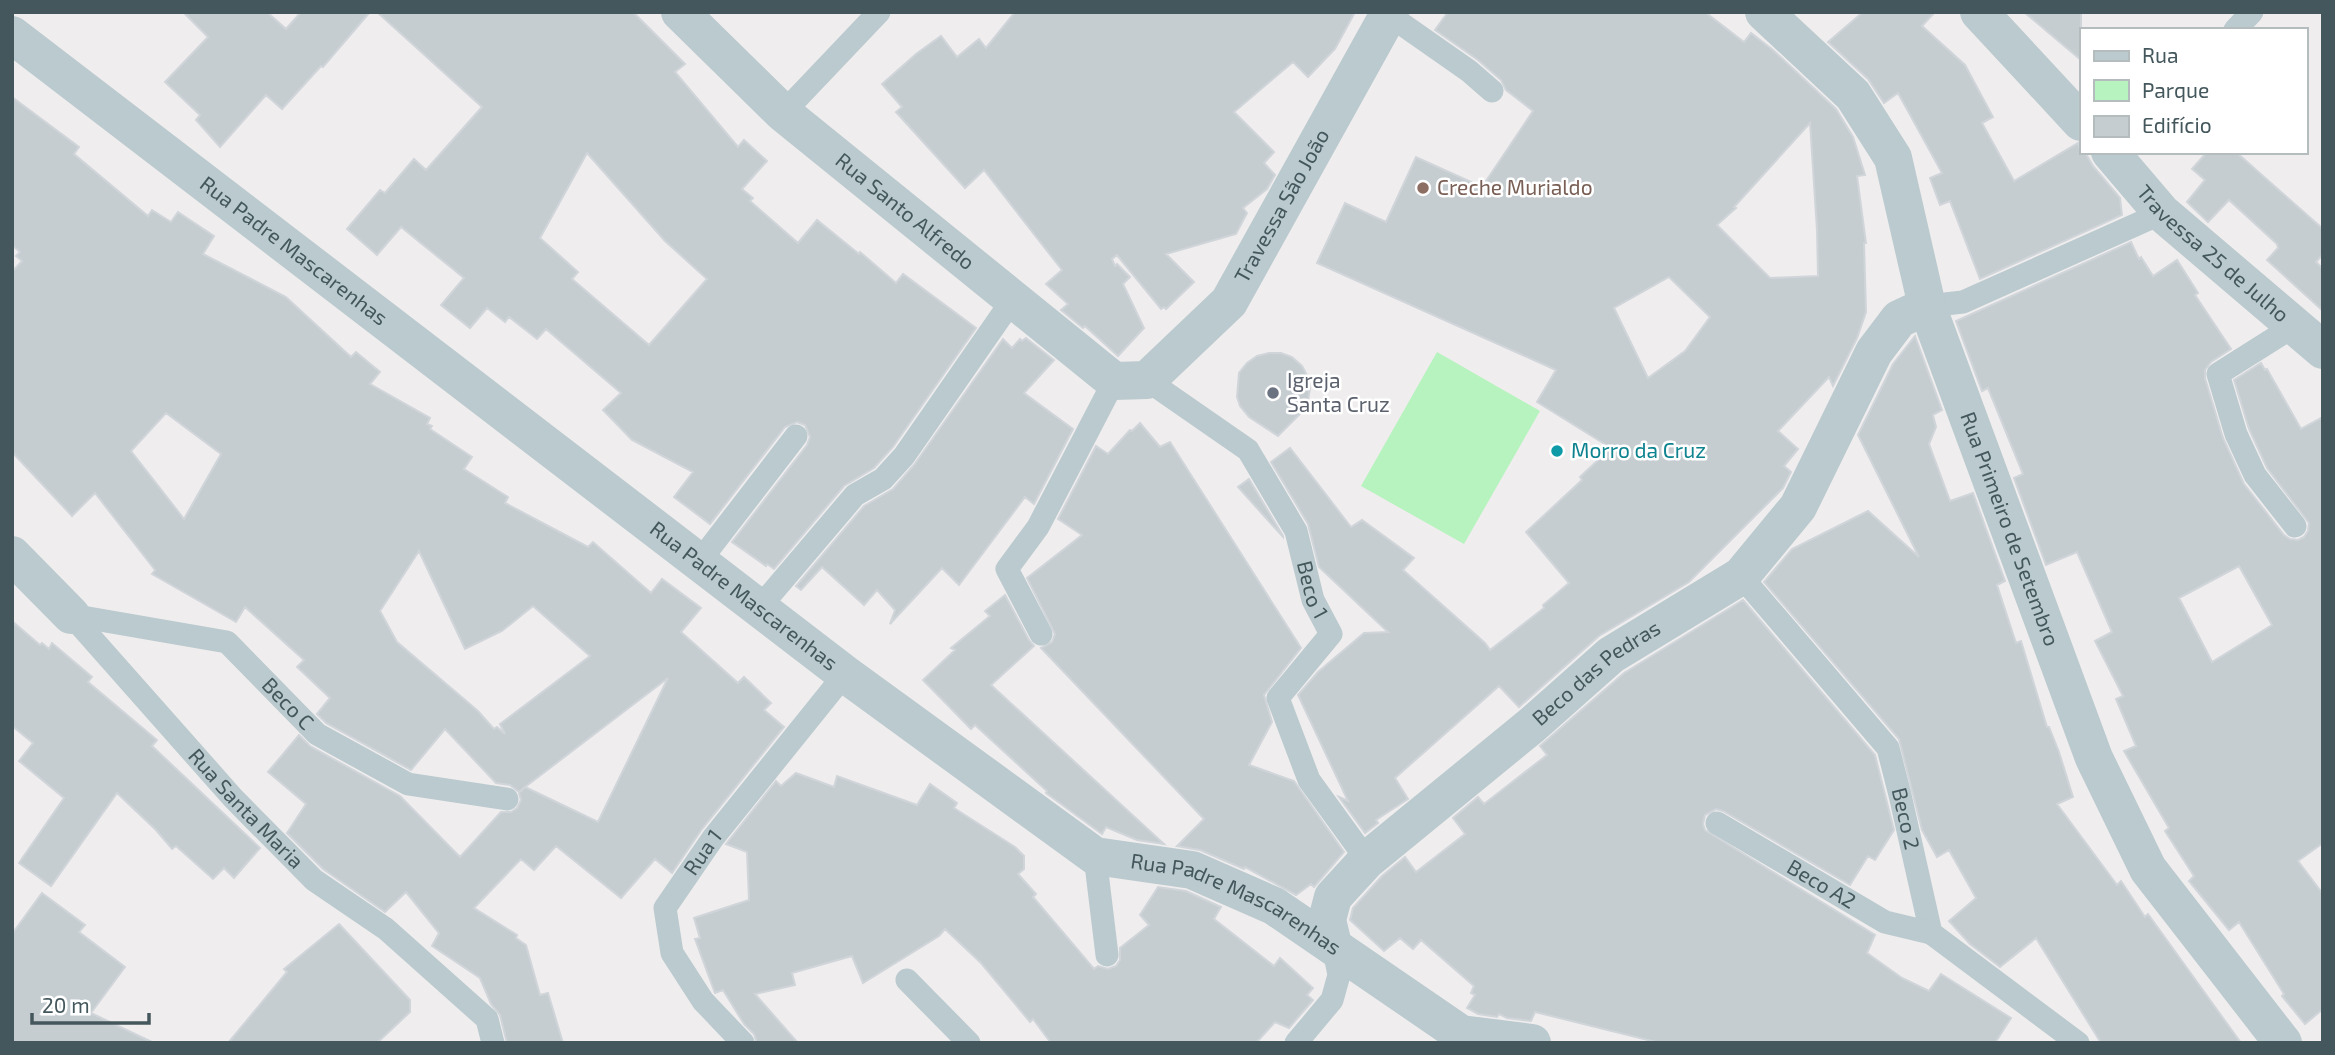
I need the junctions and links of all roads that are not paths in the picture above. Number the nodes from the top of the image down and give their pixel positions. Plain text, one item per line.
1 (680, 12) edge
2 (879, 12) edge
3 (1764, 12) edge
4 (1979, 12) edge
5 (2252, 12) edge
6 (1389, 13) edge
7 (2237, 28) edge
8 (12, 34) edge
9 (1492, 91) dead end
10 (783, 113) junction
11 (2080, 121) edge
12 (2118, 155) edge
13 (2162, 213) junction
14 (1013, 299) junction
15 (1927, 306) junction
16 (2294, 326) junction
17 (2323, 350) edge
18 (1130, 381) junction
19 (796, 436) dead end
20 (2295, 526) dead end
21 (12, 555) edge
22 (699, 562) junction
23 (1741, 576) junction
24 (759, 608) junction
25 (71, 615) junction
26 (1041, 634) dead end
27 (845, 674) junction
28 (507, 799) dead end
29 (1717, 823) dead end
30 (1095, 856) junction
31 (1367, 860) junction
32 (1931, 933) junction
33 (1332, 945) junction
34 (1107, 955) dead end
35 (907, 980) dead end
36 (493, 1043) edge
37 (743, 1043) edge
38 (970, 1043) edge
39 (1296, 1043) edge
40 (1532, 1043) edge
41 (2078, 1043) edge
42 (2283, 1043) edge

1 - 10 street, Rua Santo Alfredo
2 - 10 lane
3 - 15 street, Rua Primeiro de Setembro
4 - 11 street
5 - 7 lane
6 - 9 lane
6 - 18 street, Travessa São João
8 - 22 street, Rua Padre Mascarenhas
10 - 14 street, Rua Santo Alfredo
12 - 13 street, Travessa 25 de Julho
13 - 15 lane
13 - 16 street, Travessa 25 de Julho
14 - 18 street, Rua Santo Alfredo
14 - 24 lane
15 - 23 street, Beco das Pedras
15 - 42 street, Rua Primeiro de Setembro
16 - 17 street, Travessa 25 de Julho
16 - 20 lane
18 - 26 lane
18 - 31 lane, Beco 1
19 - 22 lane
21 - 25 street, Rua Santa Maria
22 - 24 street, Rua Padre Mascarenhas
23 - 31 street, Beco das Pedras
23 - 32 lane, Beco 2
24 - 27 street, Rua Padre Mascarenhas
25 - 28 lane, Beco C
25 - 36 lane, Rua Santa Maria
27 - 30 street, Rua Padre Mascarenhas
27 - 37 lane, Rua 1
29 - 32 lane, Beco A2
30 - 33 street, Rua Padre Mascarenhas
30 - 34 lane
31 - 33 street, Beco das Pedras
32 - 41 lane
33 - 39 lane, Beco das Pedras
33 - 40 street, Rua Padre Mascarenhas
35 - 38 lane

